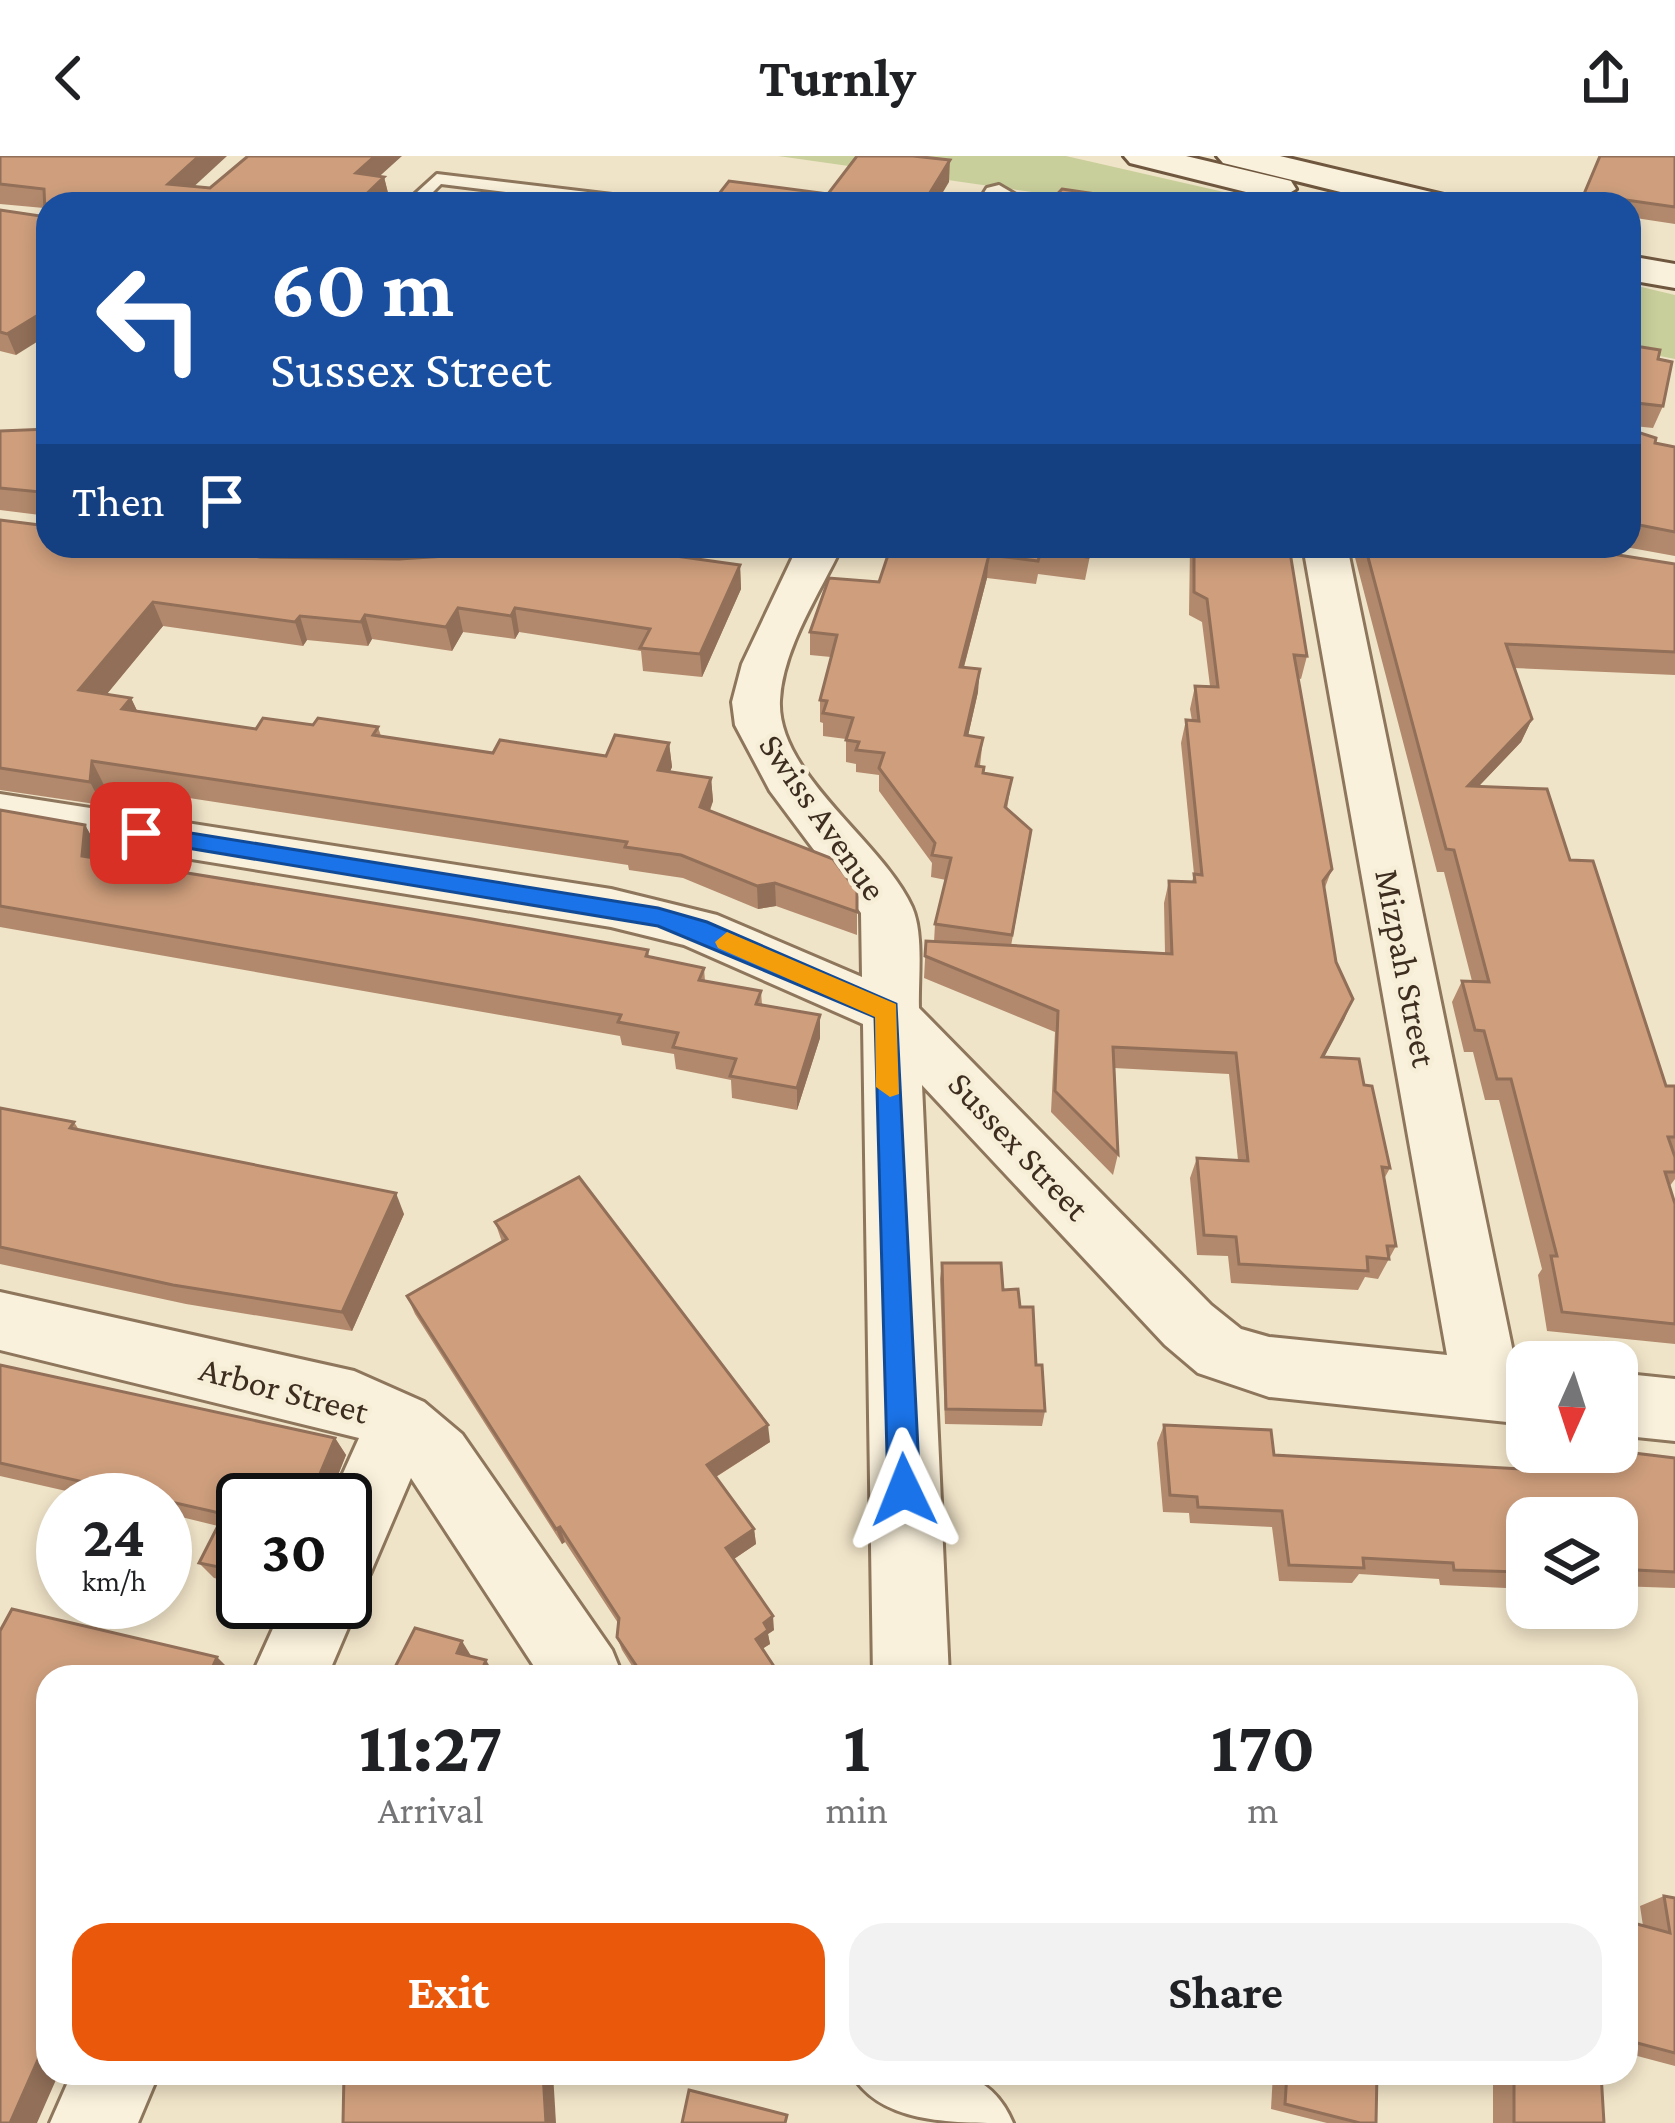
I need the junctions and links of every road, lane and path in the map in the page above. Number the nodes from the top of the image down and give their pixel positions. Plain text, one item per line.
1 (1142, 156) edge
2 (1234, 156) edge
3 (424, 192) edge
4 (532, 192) edge
5 (1289, 192) edge
6 (1386, 192) edge
7 (1641, 238) edge
8 (1675, 244) edge
9 (1641, 255) edge
10 (1675, 257) edge
11 (1641, 270) edge
12 (1675, 276) edge
13 (527, 558) edge
14 (815, 558) edge
15 (1328, 558) edge
16 (502, 560) edge
17 (0, 811) edge
18 (887, 1011) junction
19 (0, 1321) edge
20 (1506, 1387) edge
21 (1506, 1392) edge
22 (1638, 1406) edge
23 (1675, 1410) edge
24 (400, 1424) junction
25 (372, 1488) edge
26 (310, 1629) edge
27 (295, 1665) edge
28 (577, 1665) edge
29 (911, 1665) edge
30 (111, 2085) edge
31 (94, 2123) edge

1 - 5 main road
2 - 6 main road
3 - 4 lane
7 - 8 main road
9 - 10 main road
11 - 12 main road
13 - 16 street
14 - 18 street, Swiss Avenue
15 - 20 street, Mizpah Street
17 - 18 street, Sussex Street
18 - 21 street, Sussex Street
18 - 29 street, Swiss Avenue
19 - 24 street, Arbor Street
22 - 23 street
24 - 25 street
24 - 28 street, Arbor Street
26 - 27 street
30 - 31 street

